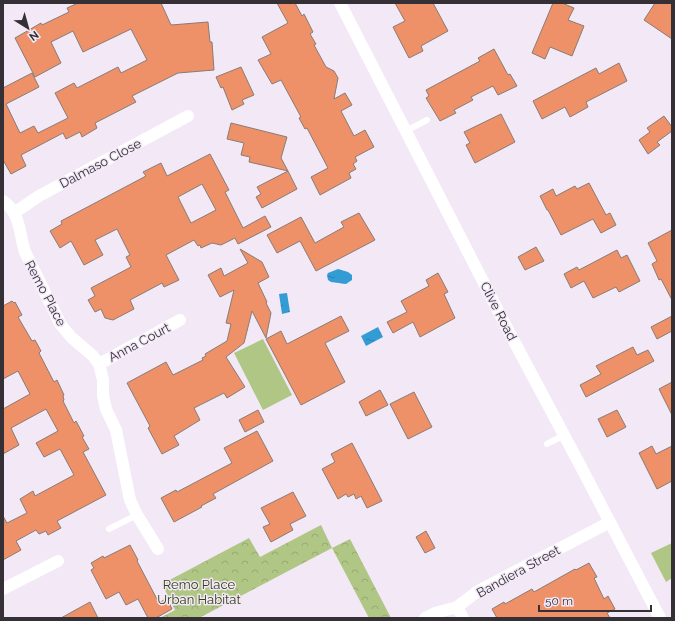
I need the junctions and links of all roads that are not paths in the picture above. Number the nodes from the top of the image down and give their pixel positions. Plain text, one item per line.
1 (340, 3) edge
2 (188, 116) dead end
3 (427, 120) dead end
4 (406, 131) junction
5 (3, 201) edge
6 (14, 214) junction
7 (180, 320) dead end
8 (99, 364) junction
9 (564, 435) junction
10 (547, 444) dead end
11 (137, 515) junction
12 (610, 522) junction
13 (109, 529) dead end
14 (158, 549) dead end
15 (58, 561) dead end
16 (3, 589) edge
17 (457, 607) junction
18 (425, 618) edge
19 (463, 618) edge
20 (660, 618) edge

1 - 4 street, Clive Road
2 - 6 street, Dalmaso Close
3 - 4 lane
4 - 9 street, Clive Road
5 - 6 street, Remo Place
6 - 8 street, Remo Place
7 - 8 street, Anna Court
8 - 11 street
9 - 10 lane
9 - 12 street, Clive Road
11 - 13 lane
11 - 14 street
12 - 17 street, Bandiera Street
12 - 20 street, Clive Road
15 - 16 street
17 - 18 street, Bandiera Street
17 - 19 street

